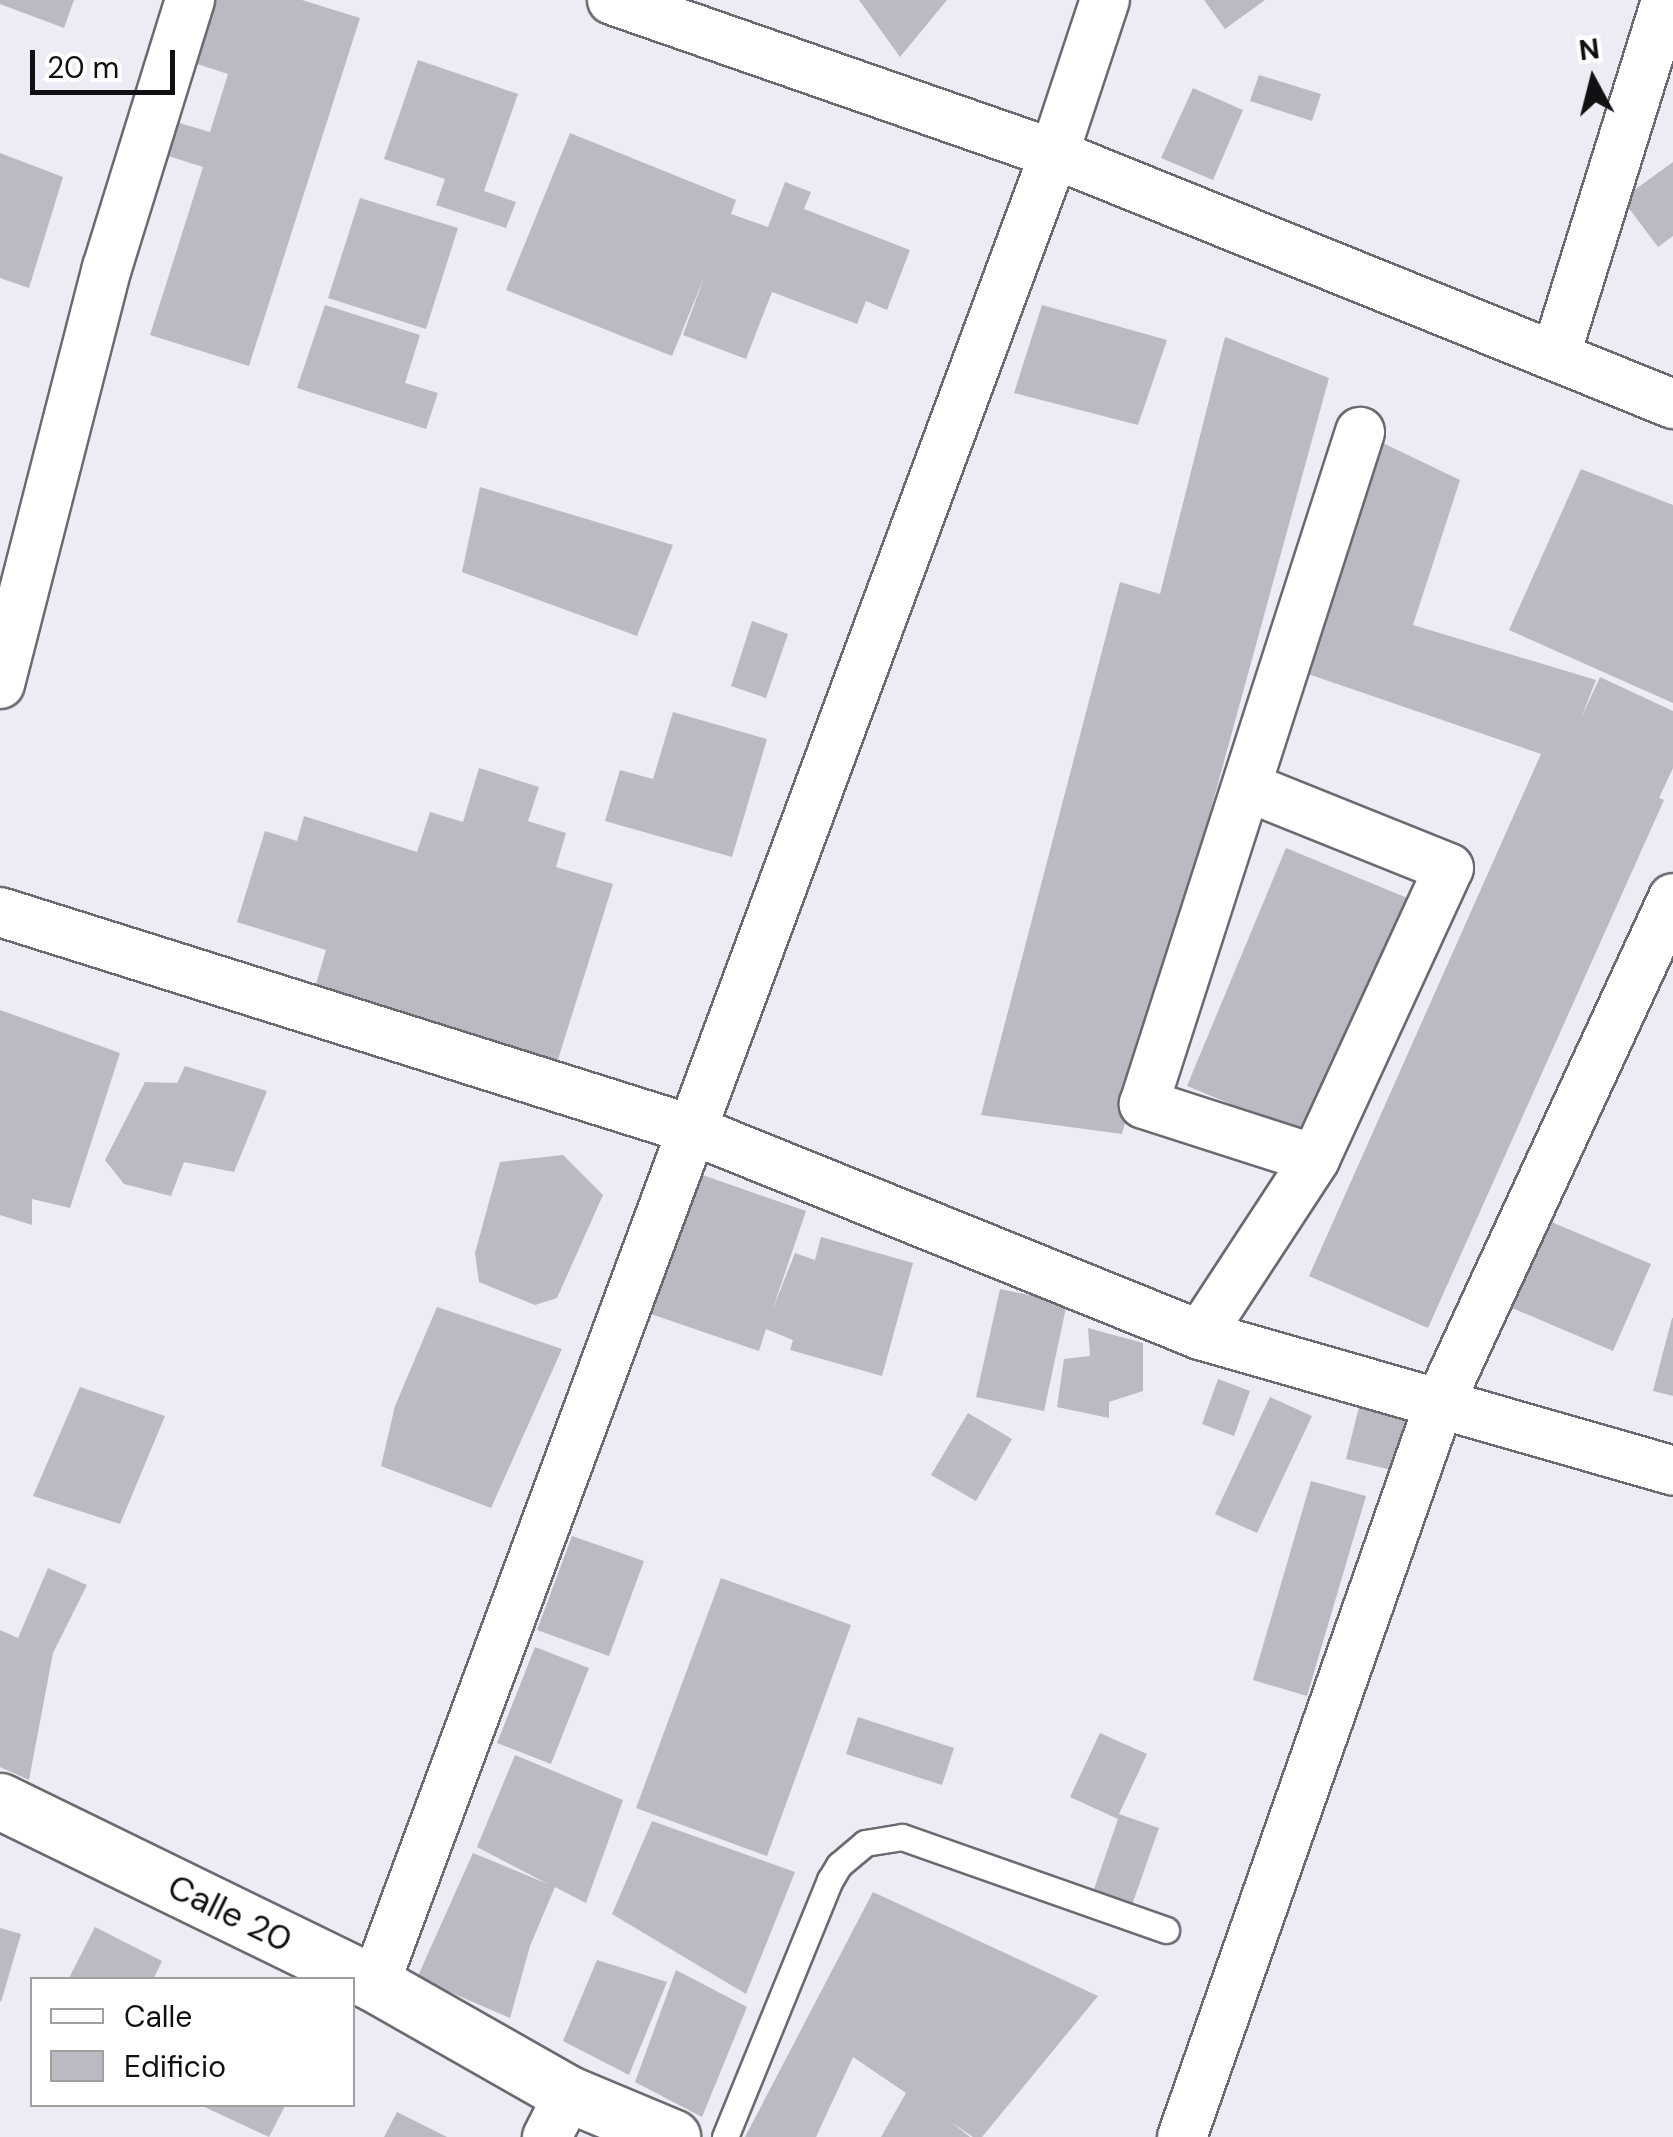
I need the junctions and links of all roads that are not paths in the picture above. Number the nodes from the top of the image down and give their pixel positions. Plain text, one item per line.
1 (190, 0) edge
2 (612, 0) edge
3 (1106, 0) edge
4 (1666, 0) edge
5 (1054, 154) junction
6 (1556, 354) junction
7 (1673, 404) edge
8 (1360, 432) dead end
9 (0, 684) edge
10 (1246, 787) junction
11 (1673, 898) edge
12 (0, 912) edge
13 (690, 1129) junction
14 (1316, 1159) junction
15 (1200, 1335) junction
16 (1440, 1402) junction
17 (1673, 1472) edge
18 (0, 1801) edge
19 (1166, 1930) dead end
20 (375, 1984) junction
21 (558, 2115) edge
22 (672, 2137) edge
23 (726, 2137) edge
24 (1182, 2137) edge

1 - 9 street
2 - 5 street
3 - 5 street
4 - 6 street
5 - 6 street
5 - 13 street
6 - 7 street
8 - 10 street
10 - 14 street
10 - 14 street
11 - 16 street
12 - 13 street
13 - 15 street
13 - 20 street
14 - 15 street
15 - 16 street
16 - 17 street
16 - 24 street
18 - 20 main road, Calle 20
19 - 23 lane
20 - 21 main road, Calle 20
21 - 22 main road, Calle 20

